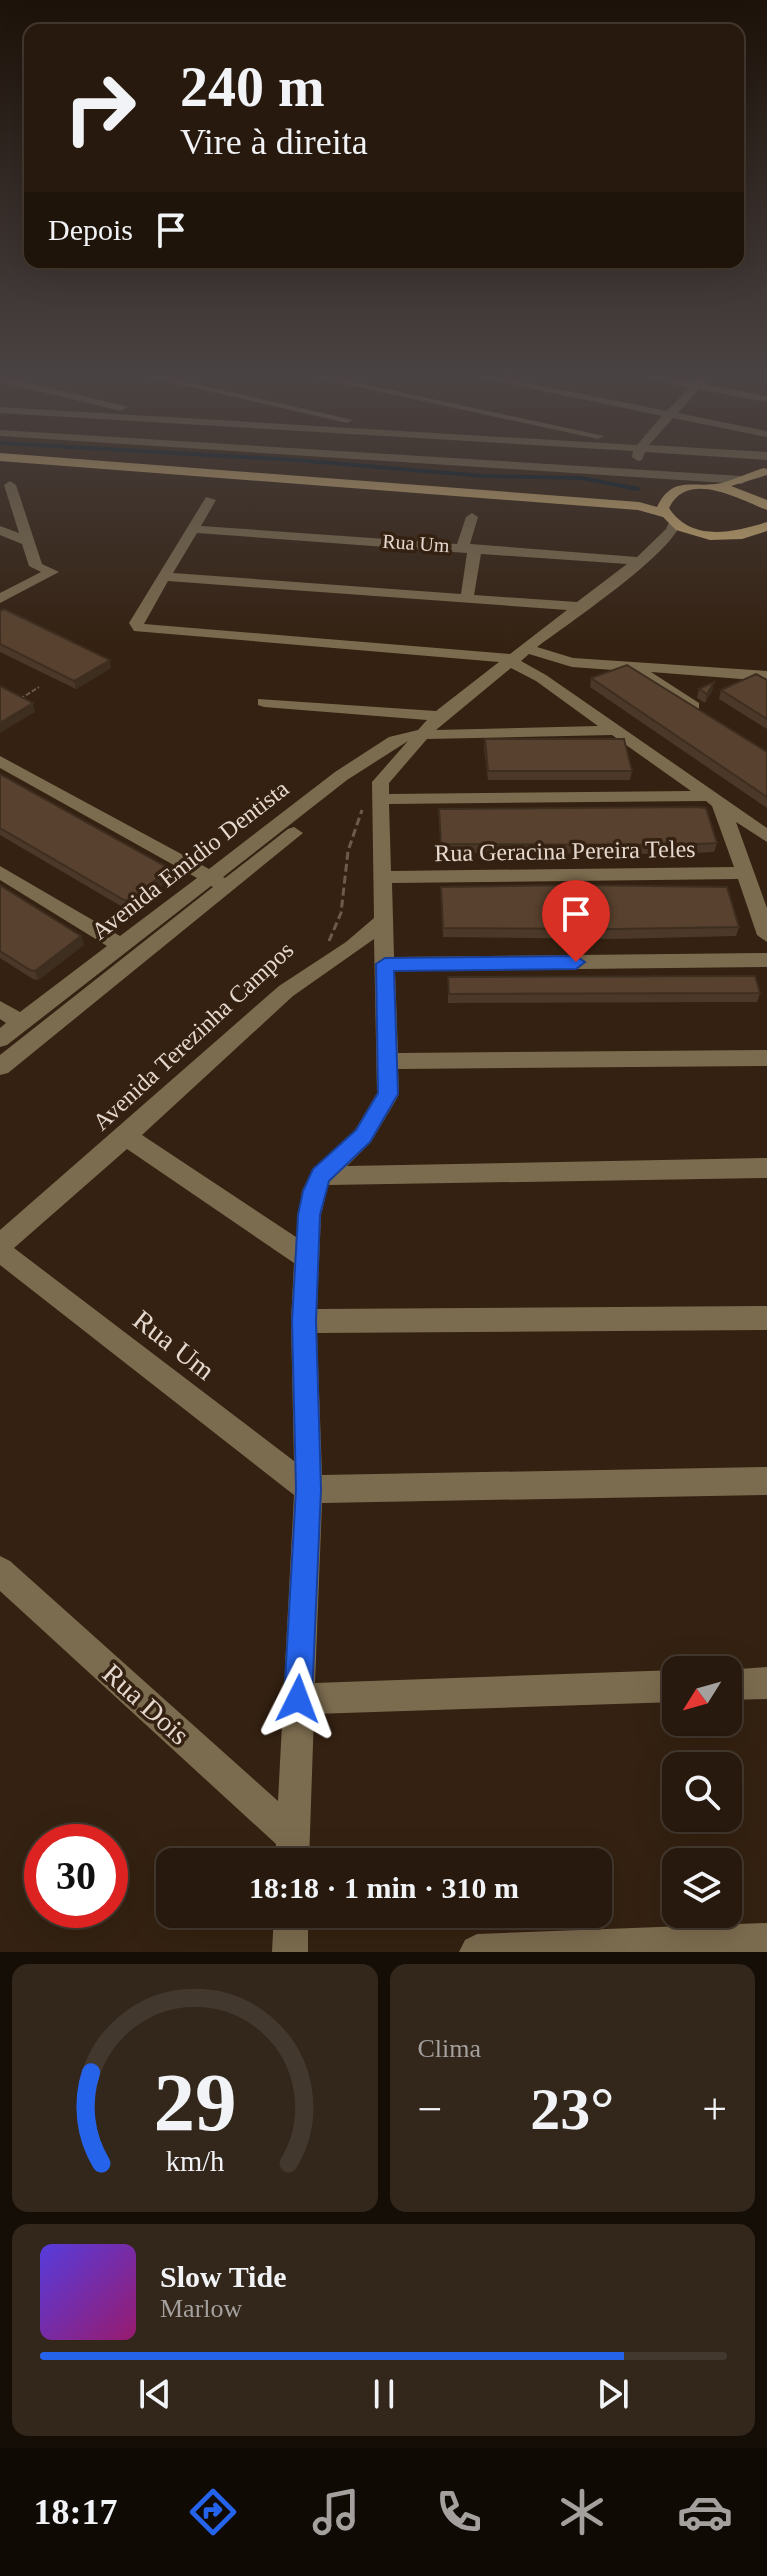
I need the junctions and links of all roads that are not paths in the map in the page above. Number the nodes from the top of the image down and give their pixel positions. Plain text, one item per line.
1 (124, 466) edge
2 (517, 466) edge
3 (636, 466) edge
4 (766, 472) edge
5 (635, 474) junction
6 (742, 480) junction
7 (10, 485) dead end
8 (706, 487) junction
9 (681, 490) junction
10 (518, 495) junction
11 (210, 500) dead end
12 (761, 501) edge
13 (472, 517) dead end
14 (670, 519) junction
15 (765, 528) edge
16 (192, 529) junction
17 (0, 530) edge
18 (697, 532) junction
19 (27, 541) junction
20 (469, 547) junction
21 (645, 557) junction
22 (165, 577) junction
23 (2, 596) edge
24 (467, 598) junction
25 (582, 607) junction
26 (517, 657) junction
27 (572, 662) junction
28 (630, 666) junction
29 (765, 677) edge
30 (541, 678) junction
31 (264, 702) dead end
32 (705, 713) edge
33 (439, 716) junction
34 (616, 730) junction
35 (419, 736) junction
36 (0, 761) edge
37 (341, 776) junction
38 (379, 788) junction
39 (715, 799) junction
40 (294, 833) dead end
41 (767, 836) edge
42 (0, 872) edge
43 (746, 873) junction
44 (384, 877) junction
45 (218, 882) junction
46 (382, 922) junction
47 (767, 935) edge
48 (122, 946) junction
49 (767, 960) edge
50 (385, 964) junction
51 (0, 1009) edge
52 (21, 1023) junction
53 (0, 1039) edge
54 (767, 1058) edge
55 (389, 1061) junction
56 (0, 1067) edge
57 (126, 1136) junction
58 (767, 1168) edge
59 (321, 1176) junction
60 (0, 1245) edge
61 (0, 1251) edge
62 (307, 1258) junction
63 (767, 1318) edge
64 (304, 1321) junction
65 (767, 1481) edge
66 (308, 1489) junction
67 (0, 1571) edge
68 (767, 1683) edge
69 (742, 1684) edge
70 (662, 1686) edge
71 (298, 1699) junction
72 (291, 1848) edge
73 (292, 1848) edge
74 (291, 1928) edge
75 (767, 1941) edge
76 (290, 1952) edge
77 (477, 1952) edge

1 - 10 main road
2 - 5 street
3 - 5 street
4 - 6 main road
4 - 12 main road
5 - 6 street
6 - 8 main road
7 - 19 street
8 - 9 main road
8 - 12 main road
9 - 10 main road
9 - 14 main road
10 - 14 main road
11 - 16 street
13 - 20 street
14 - 18 main road
14 - 21 street
15 - 18 main road
16 - 20 street, Rua Um
16 - 22 street
17 - 19 street
18 - 21 street
19 - 23 street
20 - 21 street, Rua Um
20 - 24 street
21 - 25 street
22 - 24 street
22 - 26 street
24 - 25 street
25 - 26 street
26 - 27 street
26 - 30 street
26 - 33 street
27 - 28 street
27 - 30 street
28 - 29 street
28 - 32 street
30 - 34 street
31 - 33 street
33 - 35 street
34 - 35 street
34 - 39 street
35 - 37 street, Avenida Emidio Dentista
35 - 38 street
36 - 45 street
37 - 38 street
37 - 45 street, Avenida Emidio Dentista
38 - 39 street
38 - 44 street
39 - 41 street
39 - 43 street, Rua Geracina Pereira Teles
40 - 45 street, Avenida Emidio Dentista
42 - 48 street
43 - 44 street, Rua Geracina Pereira Teles
43 - 47 street, Rua Geracina Pereira Teles
44 - 46 street
45 - 48 street, Avenida Emidio Dentista
45 - 56 street, Avenida Emidio Dentista
46 - 50 street
46 - 57 street, Avenida Terezinha Campos
48 - 52 street, Avenida Emidio Dentista
49 - 50 street
50 - 55 street
51 - 52 street
52 - 53 street, Avenida Emidio Dentista
54 - 55 street
55 - 59 street
57 - 60 street, Avenida Terezinha Campos
57 - 62 street
58 - 59 street
59 - 62 street
61 - 66 street, Rua Um
62 - 64 street
63 - 64 street
64 - 66 street
65 - 66 street
66 - 71 street
67 - 72 street, Rua Dois
68 - 69 street
70 - 71 street
71 - 73 street
74 - 76 street
75 - 77 street

